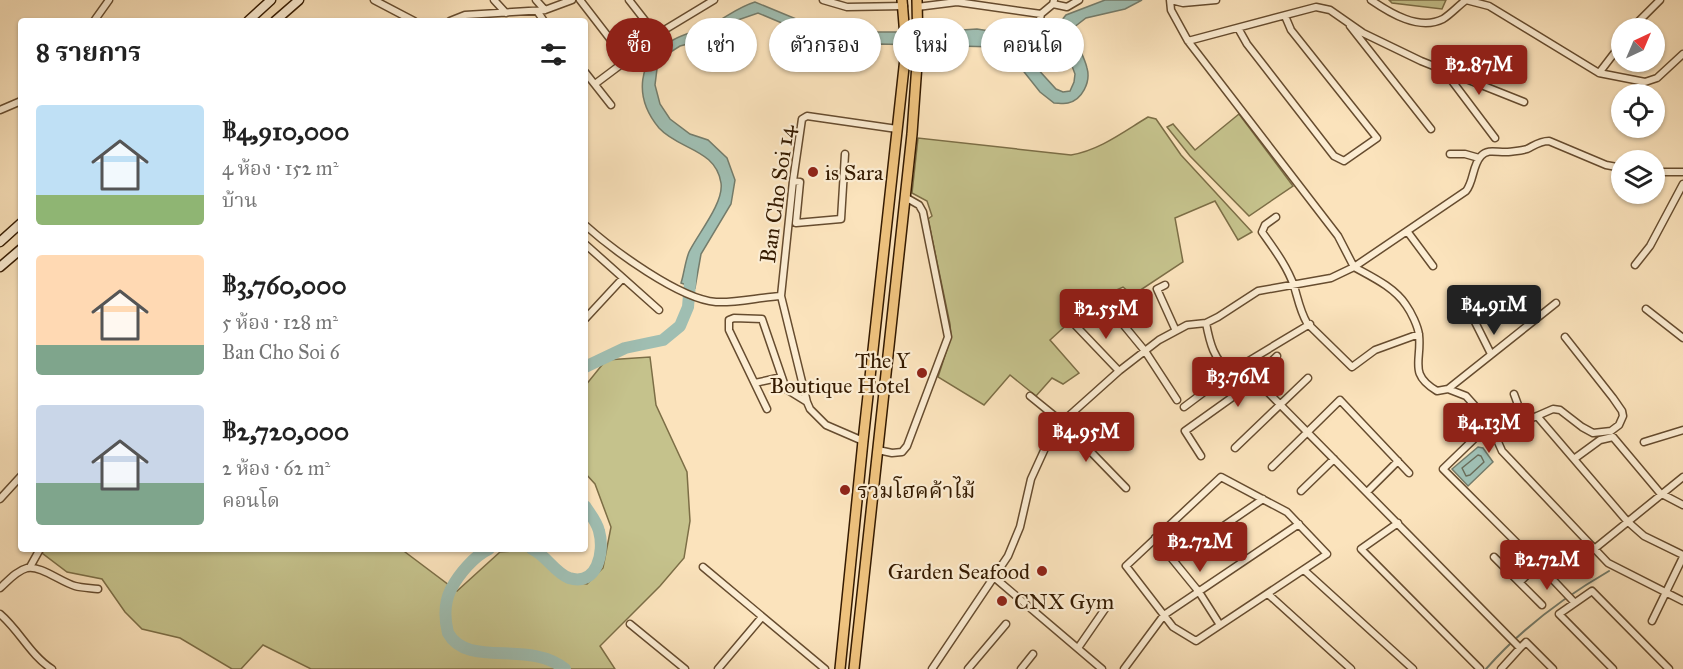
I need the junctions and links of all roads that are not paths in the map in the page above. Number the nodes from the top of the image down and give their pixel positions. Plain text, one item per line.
1 (109, 0) edge
2 (271, 0) edge
3 (298, 0) edge
4 (374, 0) edge
5 (494, 0) edge
6 (536, 0) edge
7 (572, 0) edge
8 (580, 0) edge
9 (629, 0) edge
10 (714, 0) edge
11 (823, 0) edge
12 (1005, 0) edge
13 (1079, 0) edge
14 (1171, 0) edge
15 (1215, 0) edge
16 (1371, 0) edge
17 (1466, 0) edge
18 (1660, 0) edge
19 (957, 1) edge
20 (1053, 2) edge
21 (903, 3) edge
22 (917, 3) edge
23 (1488, 3) edge
24 (1004, 8) junction
25 (545, 10) junction
26 (537, 11) junction
27 (506, 13) junction
28 (481, 14) junction
29 (1041, 15) junction
30 (1286, 16) junction
31 (96, 18) edge
32 (251, 18) edge
33 (279, 18) edge
34 (408, 18) edge
35 (458, 18) edge
36 (484, 18) edge
37 (542, 18) edge
38 (1040, 18) edge
39 (1344, 18) junction
40 (1642, 18) edge
41 (1238, 28) junction
42 (1188, 41) junction
43 (1683, 54) edge
44 (1611, 57) edge
45 (1443, 69) junction
46 (1599, 73) junction
47 (588, 76) edge
48 (595, 84) junction
49 (18, 102) edge
50 (1524, 102) dead end
51 (611, 105) dead end
52 (0, 110) edge
53 (897, 129) junction
54 (1431, 129) dead end
55 (1495, 138) dead end
56 (845, 154) dead end
57 (1450, 154) dead end
58 (1479, 158) junction
59 (1611, 166) edge
60 (1665, 172) edge
61 (1683, 172) edge
62 (793, 181) junction
63 (1683, 184) edge
64 (905, 197) junction
65 (1276, 217) dead end
66 (18, 226) edge
67 (588, 228) edge
68 (1407, 231) junction
69 (0, 242) edge
70 (588, 247) edge
71 (18, 252) edge
72 (1635, 265) dead end
73 (1433, 266) dead end
74 (0, 267) edge
75 (1354, 267) junction
76 (623, 278) junction
77 (1166, 285) dead end
78 (1293, 285) junction
79 (782, 296) junction
80 (1556, 303) dead end
81 (1466, 304) dead end
82 (1646, 309) dead end
83 (659, 310) dead end
84 (588, 316) edge
85 (1117, 317) dead end
86 (1206, 323) junction
87 (1310, 324) junction
88 (1076, 326) dead end
89 (1176, 331) junction
90 (1419, 334) junction
91 (1565, 337) dead end
92 (1683, 338) edge
93 (1145, 351) junction
94 (1491, 354) junction
95 (1277, 356) dead end
96 (1239, 368) junction
97 (1119, 371) junction
98 (1232, 371) junction
99 (782, 376) junction
100 (1254, 378) junction
101 (1308, 378) dead end
102 (755, 383) junction
103 (1449, 389) junction
104 (1514, 394) dead end
105 (1030, 396) dead end
106 (1177, 400) dead end
107 (807, 402) junction
108 (1280, 405) junction
109 (1184, 407) dead end
110 (767, 409) dead end
111 (1537, 416) junction
112 (1487, 418) junction
113 (1524, 421) junction
114 (1062, 422) junction
115 (1683, 430) edge
116 (1307, 432) junction
117 (1494, 433) junction
118 (863, 441) junction
119 (1644, 442) dead end
120 (1236, 448) dead end
121 (878, 450) junction
122 (1201, 456) dead end
123 (1334, 459) junction
124 (1574, 459) junction
125 (1398, 461) junction
126 (1272, 467) dead end
127 (1409, 473) dead end
128 (1683, 477) edge
129 (18, 479) edge
130 (1126, 488) dead end
131 (1301, 491) dead end
132 (1367, 492) junction
133 (1660, 494) junction
134 (0, 499) edge
135 (1263, 499) junction
136 (1683, 504) edge
137 (1627, 521) junction
138 (1398, 523) junction
139 (1299, 524) junction
140 (1155, 538) junction
141 (1593, 550) junction
142 (38, 552) edge
143 (1683, 556) edge
144 (1494, 557) dead end
145 (1174, 560) junction
146 (1538, 564) junction
147 (30, 567) junction
148 (703, 567) dead end
149 (1304, 570) junction
150 (995, 578) junction
151 (1520, 582) junction
152 (0, 588) edge
153 (98, 589) dead end
154 (1199, 592) junction
155 (1666, 592) junction
156 (1268, 594) junction
157 (1683, 601) edge
158 (1574, 602) junction
159 (1542, 605) dead end
160 (1107, 606) dead end
161 (0, 614) edge
162 (1164, 615) junction
163 (762, 617) junction
164 (1652, 621) dead end
165 (630, 624) dead end
166 (1006, 624) dead end
167 (1220, 625) junction
168 (1518, 646) junction
169 (1078, 648) junction
170 (1034, 654) dead end
171 (52, 669) edge
172 (685, 669) edge
173 (718, 669) edge
174 (825, 669) edge
175 (840, 669) edge
176 (854, 669) edge
177 (932, 669) edge
178 (968, 669) edge
179 (1021, 669) edge
180 (1102, 669) edge
181 (1124, 669) edge
182 (1351, 669) edge
183 (1413, 669) edge
184 (1480, 669) edge
185 (1500, 669) edge
186 (1553, 669) edge
187 (1613, 669) edge
188 (1669, 669) edge

1 - 31 street
2 - 32 main road
3 - 33 main road
4 - 34 street
5 - 27 street
6 - 25 street
7 - 25 street
8 - 48 street
9 - 10 street
11 - 21 street
12 - 24 street
13 - 20 street
14 - 15 street
14 - 42 street
16 - 17 street
17 - 23 street
18 - 40 street
19 - 22 street
19 - 24 street
20 - 29 street
21 - 53 main road
22 - 64 main road
23 - 46 street
24 - 29 street
25 - 26 street
26 - 27 street
26 - 37 street
27 - 28 street
28 - 35 street
28 - 36 street
29 - 38 street
30 - 39 street
30 - 41 street
30 - 41 street
39 - 45 street
39 - 54 street
41 - 42 street
42 - 75 street
43 - 46 street
44 - 46 street
45 - 50 street
45 - 55 street
47 - 48 street
48 - 51 street
49 - 52 street
53 - 62 street, Ban Cho Soi 14
53 - 118 main road
56 - 62 street
57 - 58 street
58 - 59 street
58 - 68 street
60 - 61 street
62 - 79 street, Ban Cho Soi 14
63 - 72 street
64 - 121 main road
64 - 121 street
65 - 78 street
66 - 69 main road
67 - 79 street
68 - 73 street
68 - 75 street
70 - 76 street
71 - 74 main road
75 - 78 street
75 - 90 street
76 - 83 street
76 - 84 street
77 - 89 street
78 - 86 street
78 - 87 street
79 - 107 street, Ban Cho Soi 14
80 - 94 street
81 - 94 street
82 - 92 street
85 - 93 street
86 - 89 street
86 - 98 street
87 - 90 street
87 - 96 street
88 - 97 street
89 - 93 street
90 - 103 street
91 - 111 street
93 - 97 street
93 - 106 street
94 - 103 street
95 - 100 street
96 - 98 street
96 - 100 street
97 - 114 street
98 - 109 street
99 - 102 street
99 - 102 street
99 - 107 street
100 - 108 street
100 - 122 street
101 - 108 street
102 - 110 street
103 - 112 street
104 - 113 street
105 - 114 street
107 - 118 street
108 - 116 street
108 - 120 street
111 - 113 street
111 - 124 street
112 - 117 street
112 - 146 street
113 - 117 street
114 - 130 street
114 - 150 street
115 - 119 street
116 - 123 street
116 - 125 street
116 - 126 street
117 - 141 street
118 - 175 main road
121 - 176 main road
123 - 131 street
123 - 132 street
124 - 133 street
124 - 137 street
125 - 127 street
125 - 132 street
128 - 133 street
129 - 134 street
132 - 138 street
133 - 136 street
133 - 137 street
135 - 139 street
135 - 140 street
135 - 145 street
137 - 141 street
137 - 143 street
138 - 168 street
138 - 184 street
139 - 149 street
139 - 154 street
140 - 145 street
140 - 162 street
141 - 155 street
142 - 147 street
143 - 155 street
144 - 151 street
145 - 154 street
146 - 151 street
146 - 158 street
147 - 152 street
147 - 153 street
148 - 163 street
149 - 156 street
149 - 183 street
150 - 169 street
150 - 177 street
151 - 159 street
154 - 162 street
154 - 167 street
155 - 157 street
155 - 164 street
156 - 167 street
156 - 182 street
158 - 187 street
158 - 188 street
160 - 169 street
161 - 171 street
162 - 167 street
162 - 181 street
163 - 173 street
163 - 174 street
165 - 172 street
166 - 178 street
168 - 185 street
168 - 186 street
169 - 180 street
170 - 179 street

